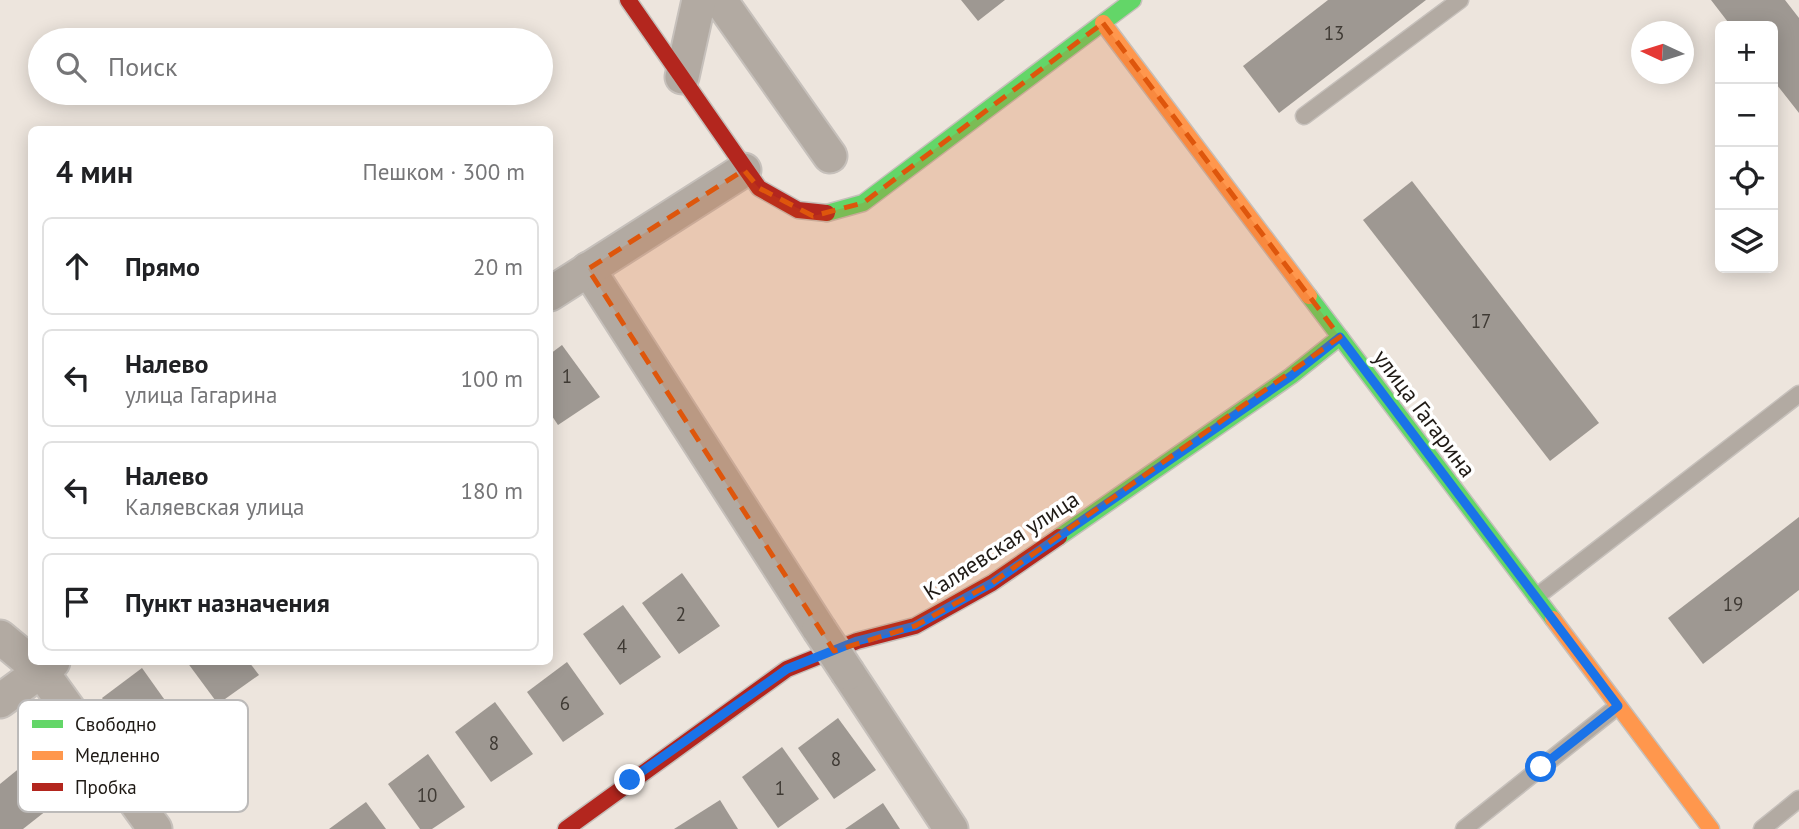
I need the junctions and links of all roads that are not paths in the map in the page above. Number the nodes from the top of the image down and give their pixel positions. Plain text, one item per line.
1 (628, 0) edge
2 (699, 0) edge
3 (720, 0) edge
4 (1133, 0) edge
5 (1460, 0) edge
6 (1103, 23) junction
7 (682, 77) junction
8 (1304, 116) dead end
9 (830, 156) dead end
10 (744, 170) junction
11 (588, 270) junction
12 (553, 291) edge
13 (1340, 337) junction
14 (1799, 394) edge
15 (1536, 597) junction
16 (0, 637) edge
17 (28, 654) edge
18 (47, 666) edge
19 (70, 700) edge
20 (0, 701) edge
21 (1618, 706) junction
22 (1799, 799) edge
23 (144, 812) edge
24 (155, 829) edge
25 (566, 829) edge
26 (951, 829) edge
27 (1464, 829) edge
28 (1712, 829) edge
29 (1762, 829) edge

1 - 7 street
2 - 7 street
3 - 9 street
4 - 6 street
5 - 8 lane
6 - 10 street
6 - 13 street, улица Гагарина
7 - 10 street
10 - 11 street
11 - 12 street
11 - 26 street, bridge
13 - 15 street, улица Гагарина
13 - 25 street, Каляевская улица
14 - 15 lane
15 - 21 street, улица Гагарина
16 - 17 street
18 - 19 street
18 - 20 street
21 - 27 lane
21 - 28 street, улица Гагарина
22 - 29 lane
23 - 24 street

